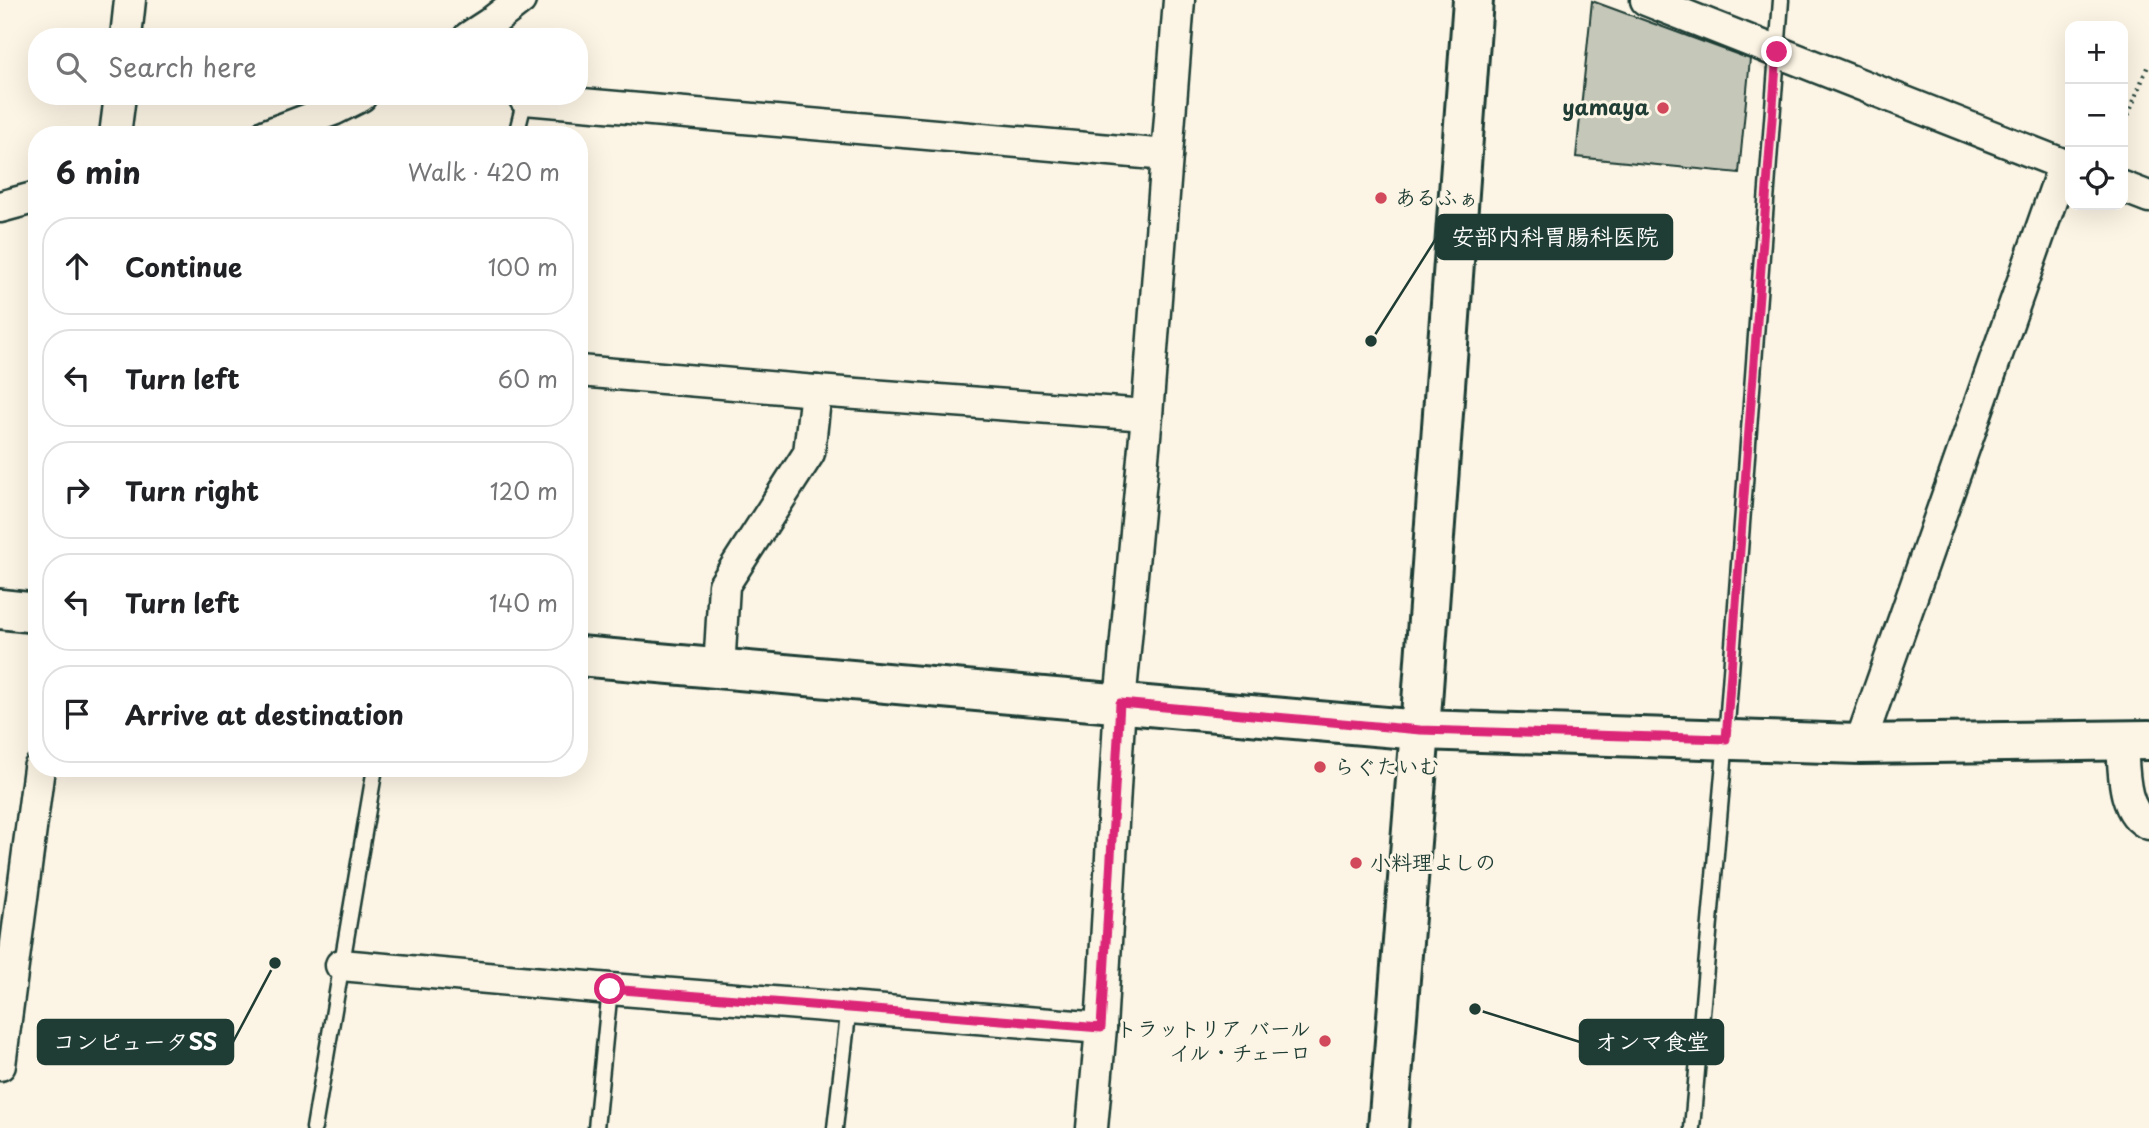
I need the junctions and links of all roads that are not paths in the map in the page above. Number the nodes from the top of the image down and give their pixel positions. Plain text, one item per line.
1 (130, 0) edge
2 (520, 0) edge
3 (1179, 0) edge
4 (1473, 0) edge
5 (1646, 0) edge
6 (1782, 0) edge
7 (127, 28) edge
8 (490, 28) edge
9 (1777, 52) junction
10 (588, 104) edge
11 (119, 105) edge
12 (343, 105) edge
13 (522, 105) edge
14 (116, 126) edge
15 (290, 126) edge
16 (518, 126) edge
17 (1167, 155) junction
18 (2065, 164) edge
19 (2065, 171) edge
20 (2128, 189) edge
21 (2149, 197) edge
22 (28, 199) edge
23 (0, 207) edge
24 (588, 372) edge
25 (816, 391) junction
26 (1147, 415) junction
27 (0, 610) edge
28 (28, 612) edge
29 (588, 657) edge
30 (719, 670) junction
31 (1120, 703) junction
32 (1420, 730) junction
33 (1726, 739) junction
34 (2135, 741) edge
35 (1860, 744) junction
36 (38, 777) edge
37 (373, 777) edge
38 (2149, 824) edge
39 (341, 965) junction
40 (610, 989) junction
41 (849, 1006) junction
42 (1101, 1028) junction
43 (0, 1065) edge
44 (314, 1128) edge
45 (596, 1128) edge
46 (835, 1128) edge
47 (1092, 1128) edge
48 (1388, 1128) edge
49 (1692, 1128) edge

1 - 7 street
2 - 8 street
3 - 17 street
4 - 32 street
5 - 9 street
6 - 9 lane
9 - 18 street
9 - 33 lane
10 - 17 street
11 - 14 street
12 - 15 street
13 - 16 lane
17 - 26 street
19 - 35 street
20 - 21 street
22 - 23 street
24 - 25 street
25 - 26 street
25 - 30 street
26 - 31 street
27 - 28 street
29 - 30 street
30 - 31 street
31 - 32 street
31 - 42 street
32 - 33 street
32 - 48 street
33 - 35 street
33 - 49 lane
34 - 35 street
34 - 38 street
36 - 43 street
37 - 39 lane
39 - 40 street
39 - 44 lane
40 - 41 street
40 - 45 lane
41 - 42 street
41 - 46 lane
42 - 47 street

